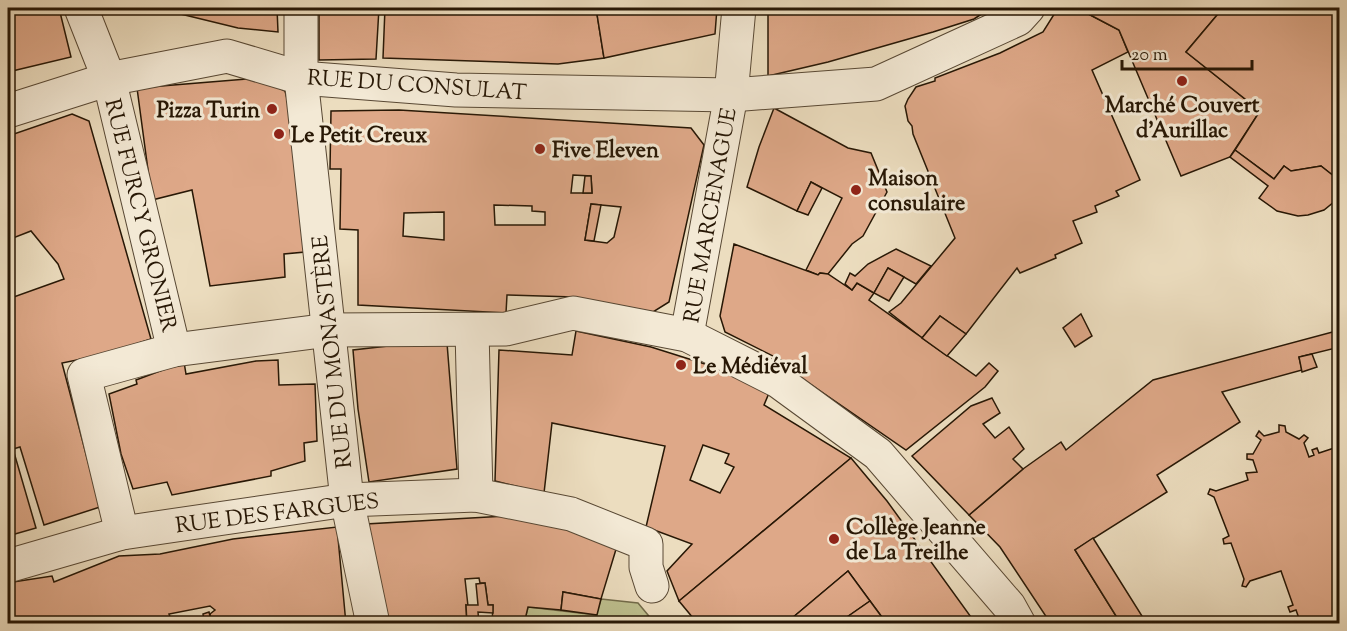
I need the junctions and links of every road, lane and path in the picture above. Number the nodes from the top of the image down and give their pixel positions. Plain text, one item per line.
1 (81, 8) edge
2 (301, 8) edge
3 (739, 8) edge
4 (1028, 8) edge
5 (302, 78) junction
6 (109, 79) junction
7 (731, 95) junction
8 (8, 111) edge
9 (329, 330) junction
10 (472, 330) junction
11 (687, 335) junction
12 (174, 350) junction
13 (476, 495) junction
14 (346, 500) junction
15 (122, 533) junction
16 (8, 566) edge
17 (651, 586) dead end
18 (373, 624) edge
19 (1019, 624) edge

1 - 6 street, RUE FURCY GRONIER
2 - 5 street, RUE DU MONASTÈRE
3 - 7 street, RUE MARCENAGUE
4 - 7 street, RUE DU CONSULAT
5 - 6 street, RUE DU CONSULAT
5 - 7 street, RUE DU CONSULAT
5 - 9 street, RUE DU MONASTÈRE
6 - 8 street, RUE DU CONSULAT
6 - 12 street, RUE FURCY GRONIER
7 - 11 street, RUE MARCENAGUE
9 - 10 street
9 - 12 street
9 - 14 street, RUE DU MONASTÈRE
10 - 11 street
10 - 13 street
11 - 19 street
12 - 15 street
13 - 14 street, RUE DES FARGUES
13 - 17 street, RUE DES FARGUES
14 - 15 street, RUE DES FARGUES
14 - 18 street, RUE DU MONASTÈRE
15 - 16 street, RUE DES FARGUES

